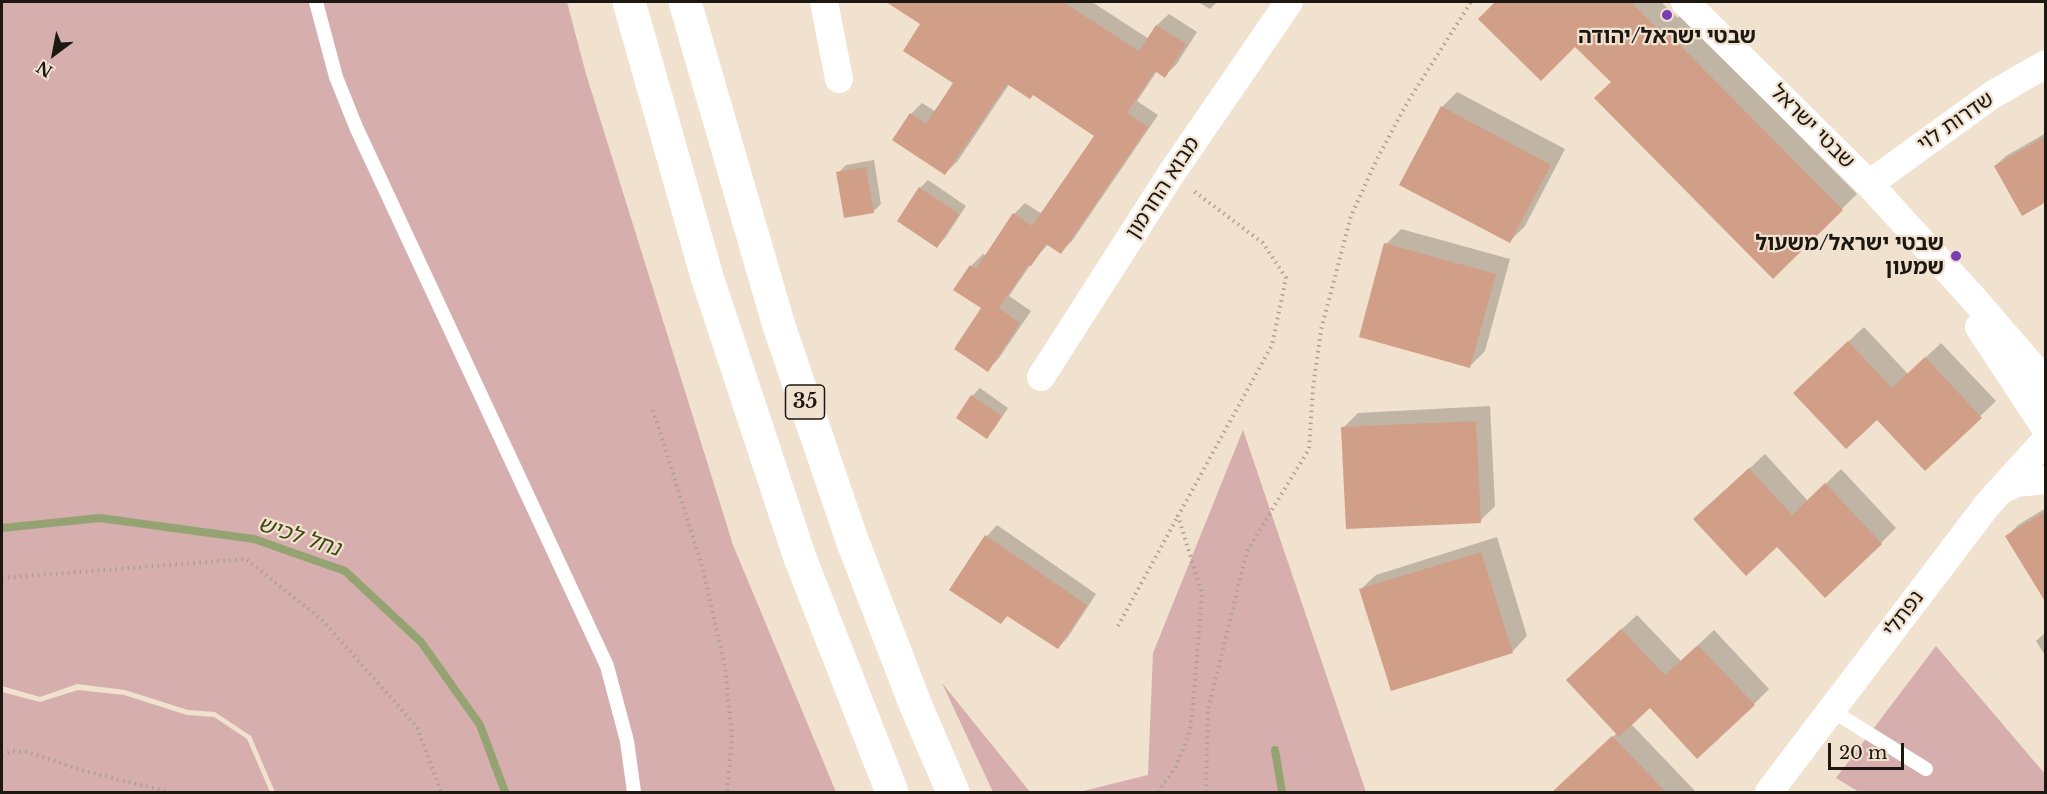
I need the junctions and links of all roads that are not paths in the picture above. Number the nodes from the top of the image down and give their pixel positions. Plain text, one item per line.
1 (316, 2) edge
2 (629, 2) edge
3 (685, 2) edge
4 (824, 2) edge
5 (1289, 2) edge
6 (1685, 2) edge
7 (2046, 64) edge
8 (839, 80) dead end
9 (1869, 184) junction
10 (1934, 257) junction
11 (2016, 347) junction
12 (2046, 361) edge
13 (1041, 377) dead end
14 (2046, 385) edge
15 (2046, 429) edge
16 (2046, 440) edge
17 (2046, 480) edge
18 (1997, 493) junction
19 (1831, 710) junction
20 (1926, 769) dead end
21 (634, 792) edge
22 (892, 792) edge
23 (953, 792) edge
24 (1769, 792) edge

1 - 21 lane
2 - 22 highway, 35
3 - 23 highway, 35
4 - 8 street
5 - 13 street, מבוא החרמון
6 - 9 street, שבטי ישראל
7 - 9 street, שדרות לוי
9 - 10 street, שבטי ישראל
10 - 11 street, שבטי ישראל
10 - 15 street, שבטי ישראל
11 - 12 street
11 - 14 street, שבטי ישראל
16 - 18 street, נפתלי
17 - 18 street
18 - 19 street, נפתלי
19 - 20 lane
19 - 24 street, נפתלי

